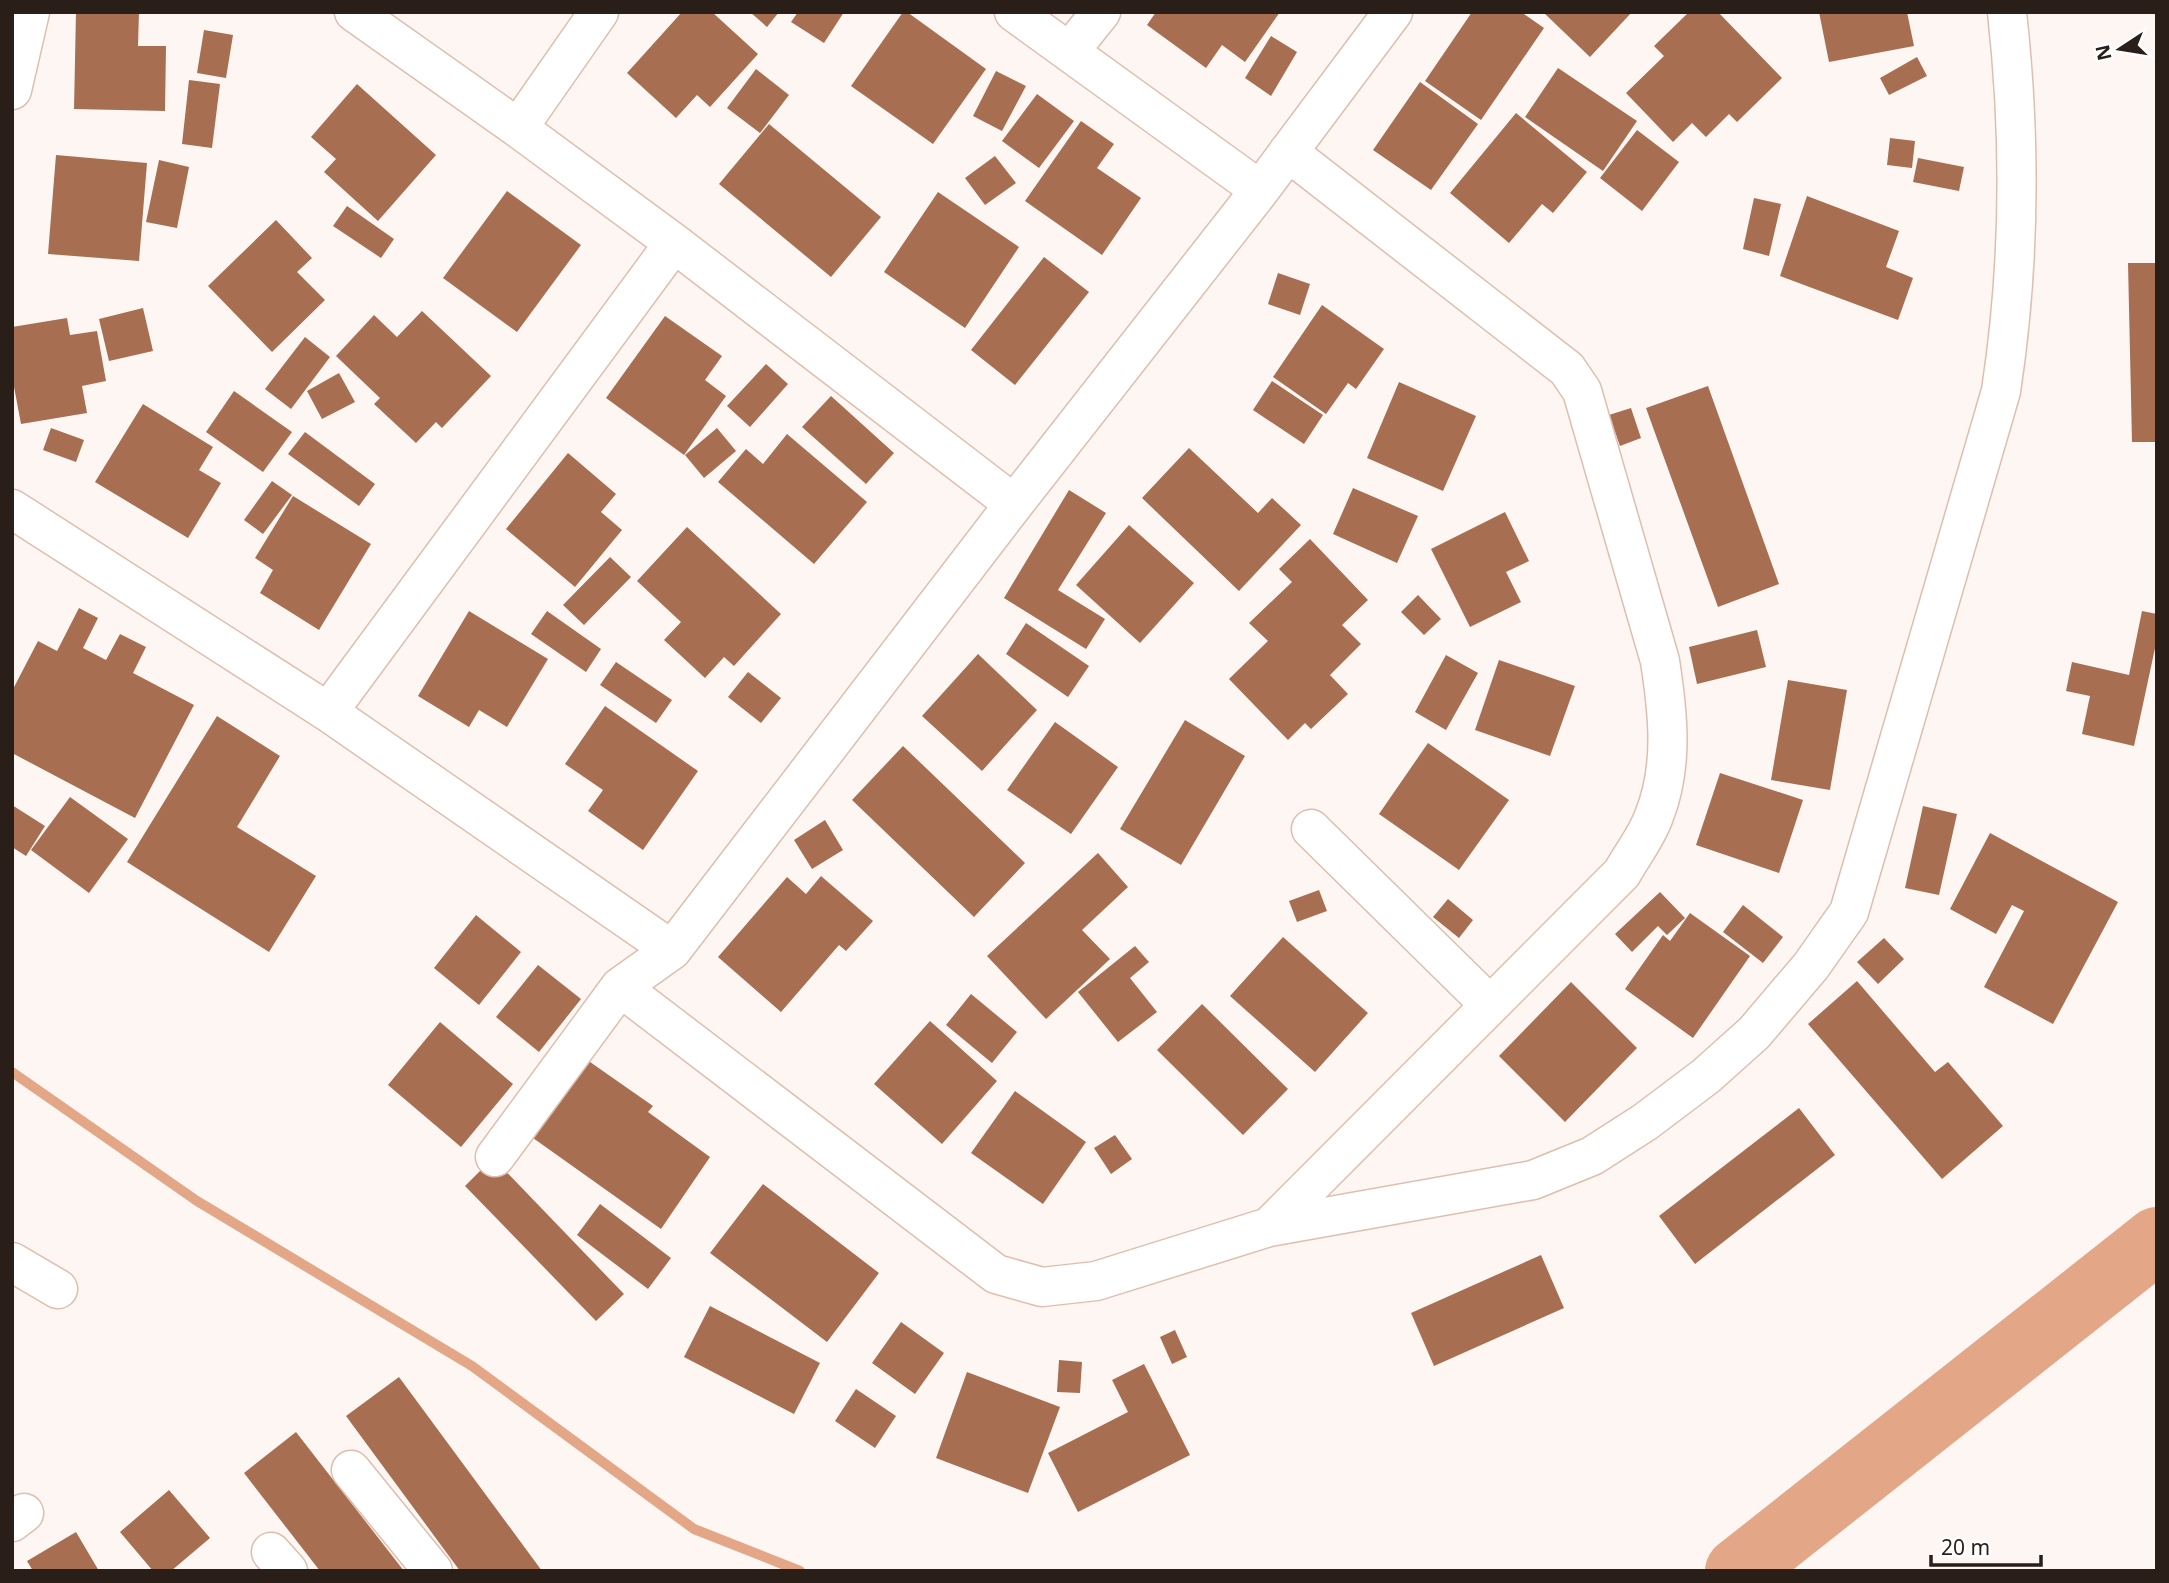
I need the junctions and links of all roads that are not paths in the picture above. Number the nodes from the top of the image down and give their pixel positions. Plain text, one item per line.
1 (30, 12) edge
2 (354, 12) edge
3 (598, 12) edge
4 (1014, 12) edge
5 (1101, 12) edge
6 (1393, 12) edge
7 (2007, 12) edge
8 (1069, 52) junction
9 (12, 90) edge
10 (518, 128) junction
11 (1288, 152) junction
12 (1260, 190) junction
13 (674, 243) junction
14 (1014, 504) junction
15 (12, 509) edge
16 (328, 712) junction
17 (1311, 829) dead end
18 (672, 950) junction
19 (620, 987) junction
20 (1490, 1005) junction
21 (495, 1157) dead end
22 (1269, 1227) junction
23 (12, 1262) edge
24 (58, 1289) dead end
25 (351, 1470) dead end
26 (433, 1571) edge

1 - 9 street
2 - 10 street
3 - 10 street
4 - 8 street
5 - 8 street
6 - 11 street
7 - 22 street
8 - 12 street
10 - 13 street
11 - 12 street
11 - 20 street
12 - 14 street
13 - 14 street
13 - 16 street
14 - 18 street
15 - 16 street
16 - 18 street
17 - 20 street
18 - 19 street
19 - 21 street
19 - 22 street
20 - 22 street
23 - 24 street
25 - 26 street

